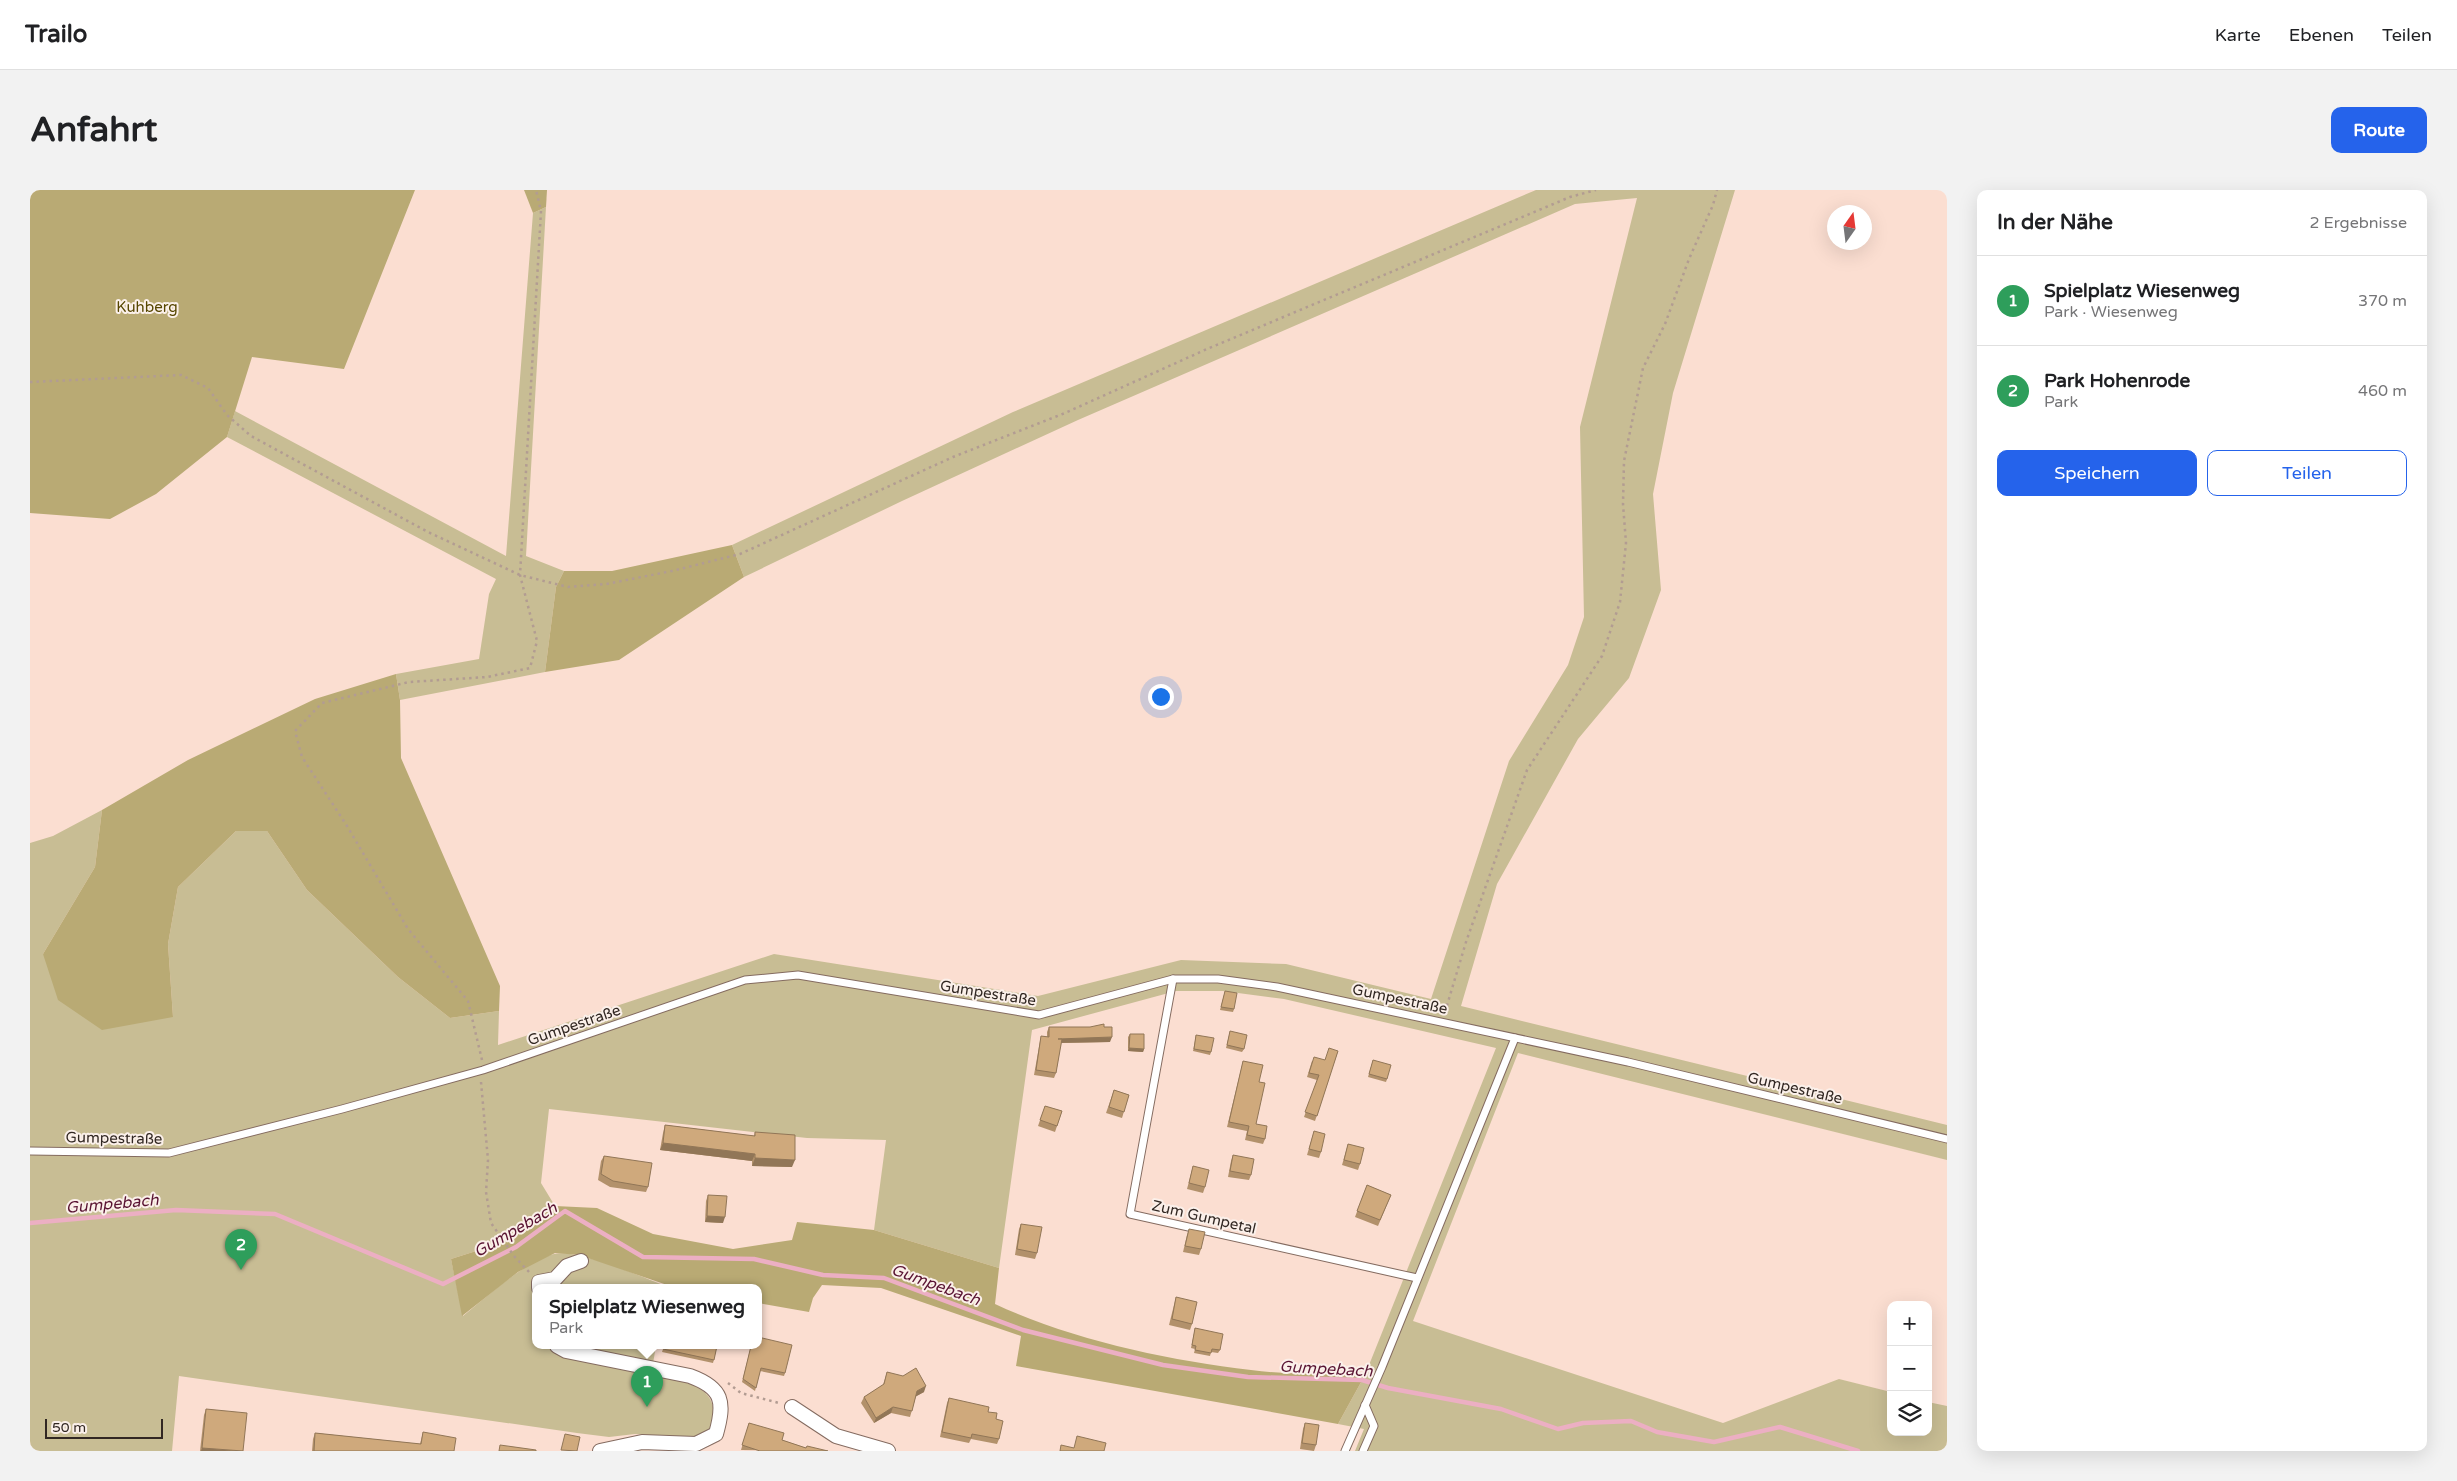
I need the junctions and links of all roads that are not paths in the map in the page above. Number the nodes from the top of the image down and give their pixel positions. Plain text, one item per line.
1 (1173, 979) junction
2 (1515, 1038) junction
3 (1947, 1139) edge
4 (30, 1151) edge
5 (581, 1261) dead end
6 (1417, 1278) junction
7 (539, 1284) edge
8 (562, 1349) edge
9 (1366, 1403) junction
10 (792, 1407) road end
11 (600, 1451) edge
12 (888, 1451) edge
13 (1345, 1451) edge
14 (1363, 1451) edge

1 - 2 lane, Gumpestraße
1 - 4 lane, Gumpestraße
1 - 6 lane, Zum Gumpetal
2 - 3 lane, Gumpestraße
2 - 6 lane
5 - 7 street
6 - 9 lane
8 - 11 street
9 - 13 lane
9 - 14 lane
10 - 12 street

